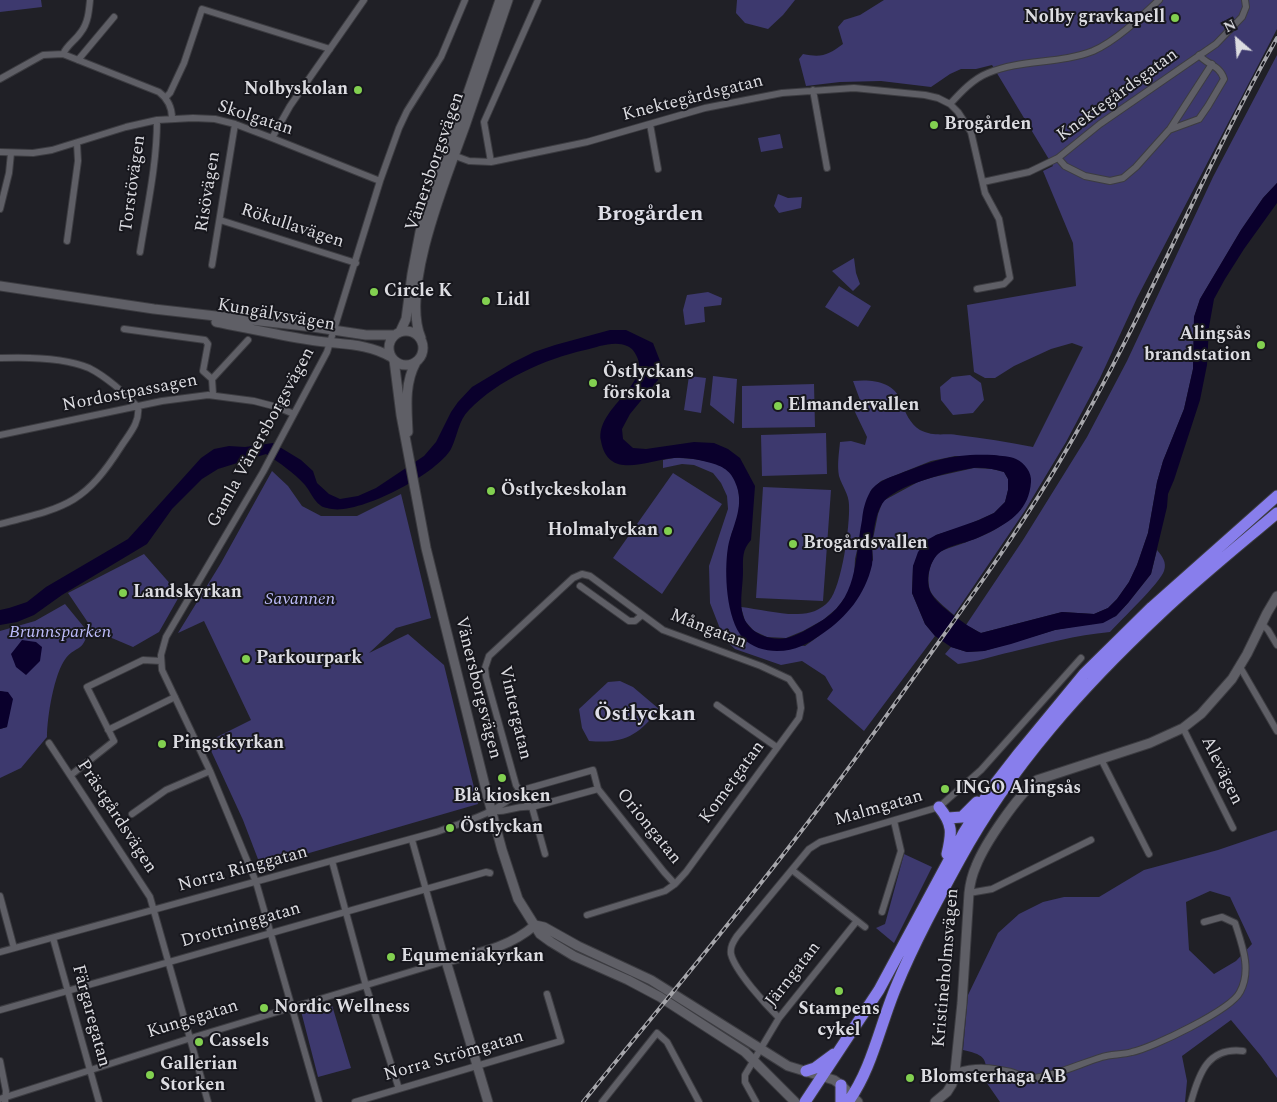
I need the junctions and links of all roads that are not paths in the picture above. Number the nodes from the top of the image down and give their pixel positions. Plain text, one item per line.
1 (90, 0) edge
2 (364, 0) edge
3 (465, 0) edge
4 (500, 0) edge
5 (508, 0) edge
6 (538, 0) edge
7 (1159, 0) edge
8 (1245, 0) edge
9 (114, 17) dead end
10 (330, 49) junction
11 (63, 54) junction
12 (1199, 55) junction
13 (78, 60) junction
14 (1212, 64) junction
15 (0, 79) edge
16 (813, 90) junction
17 (166, 97) junction
18 (950, 104) junction
19 (172, 118) junction
20 (157, 120) junction
21 (235, 124) junction
22 (650, 124) junction
23 (1169, 130) junction
24 (272, 138) junction
25 (77, 144) junction
26 (0, 152) edge
27 (11, 153) junction
28 (451, 154) junction
29 (1058, 158) junction
30 (491, 162) junction
31 (827, 168) dead end
32 (658, 169) dead end
33 (380, 181) junction
34 (983, 182) junction
35 (0, 209) edge
36 (220, 220) junction
37 (67, 241) dead end
38 (140, 252) dead end
39 (356, 263) junction
40 (212, 265) dead end
41 (0, 286) edge
42 (977, 289) dead end
43 (154, 310) junction
44 (124, 329) dead end
45 (334, 330) junction
46 (397, 333) junction
47 (421, 338) junction
48 (248, 340) dead end
49 (331, 342) junction
50 (0, 358) edge
51 (393, 358) junction
52 (416, 362) junction
53 (212, 379) junction
54 (213, 394) junction
55 (138, 407) junction
56 (294, 414) junction
57 (0, 435) edge
58 (408, 452) junction
59 (1277, 496) edge
60 (1277, 512) edge
61 (0, 524) edge
62 (582, 574) joint
63 (580, 586) dead end
64 (1277, 596) edge
65 (642, 615) junction
66 (1262, 624) junction
67 (1277, 645) edge
68 (1081, 658) dead end
69 (161, 661) junction
70 (1240, 667) junction
71 (799, 693) joint
72 (175, 697) junction
73 (717, 705) dead end
74 (1183, 728) junction
75 (108, 730) junction
76 (1277, 731) edge
77 (49, 742) dead end
78 (775, 746) dead end
79 (1101, 759) junction
80 (210, 772) junction
81 (71, 775) junction
82 (598, 788) junction
83 (991, 789) junction
84 (519, 791) junction
85 (531, 807) junction
86 (939, 807) junction
87 (492, 811) junction
88 (132, 814) dead end
89 (948, 818) junction
90 (894, 821) junction
91 (1233, 828) dead end
92 (412, 840) junction
93 (1092, 840) dead end
94 (544, 854) dead end
95 (1150, 854) dead end
96 (332, 861) junction
97 (944, 866) junction
98 (792, 870) junction
99 (490, 873) dead end
100 (256, 882) junction
101 (675, 884) junction
102 (426, 889) junction
103 (969, 893) junction
104 (0, 896) edge
105 (155, 910) junction
106 (347, 912) junction
107 (882, 912) dead end
108 (587, 915) dead end
109 (856, 922) junction
110 (1204, 922) dead end
111 (535, 925) junction
112 (865, 927) dead end
113 (271, 934) junction
114 (53, 938) junction
115 (14, 948) junction
116 (0, 952) edge
117 (446, 962) junction
118 (170, 963) junction
119 (366, 986) junction
120 (68, 990) junction
121 (547, 994) dead end
122 (292, 1007) junction
123 (0, 1010) edge
124 (779, 1018) junction
125 (191, 1038) junction
126 (760, 1050) junction
127 (840, 1050) junction
128 (1243, 1051) dead end
129 (0, 1061) edge
130 (754, 1061) junction
131 (477, 1066) junction
132 (90, 1069) junction
133 (806, 1071) junction
134 (955, 1072) junction
135 (819, 1081) junction
136 (842, 1085) junction
137 (399, 1089) junction
138 (4, 1099) edge
139 (853, 1100) edge
140 (99, 1102) edge
141 (208, 1102) edge
142 (319, 1102) edge
143 (355, 1102) edge
144 (488, 1102) edge
145 (602, 1102) edge
146 (699, 1102) edge
147 (756, 1102) edge
148 (795, 1102) edge
149 (805, 1102) edge
150 (814, 1102) edge
151 (841, 1102) edge
152 (935, 1102) edge
153 (1191, 1102) edge

1 - 11 street
2 - 10 street
3 - 33 street, Gamla Vänersborgsvägen
4 - 28 main road, Vänersborgsvägen
5 - 28 main road, Vänersborgsvägen
6 - 30 street
7 - 18 street
8 - 12 street, Knektegårdsgatan
9 - 13 street
10 - 17 street
10 - 24 street
11 - 13 street
11 - 15 street
12 - 14 street
12 - 29 street, Knektegårdsgatan
13 - 17 street
14 - 23 street
14 - 23 street
16 - 18 street, Knektegårdsgatan
16 - 22 street, Knektegårdsgatan
16 - 31 street
17 - 19 street
18 - 34 street
19 - 20 street, Skolgatan
19 - 21 street, Skolgatan
20 - 25 street, Skolgatan
20 - 38 street, Torstövägen
21 - 24 street, Skolgatan
21 - 36 street, Risövägen
22 - 30 street, Knektegårdsgatan
22 - 32 street
23 - 29 street
24 - 33 street, Skolgatan
25 - 27 street, Skolgatan
25 - 37 street
26 - 27 street, Skolgatan
27 - 35 street
28 - 30 street, Knektegårdsgatan
28 - 46 main road, Vänersborgsvägen
28 - 47 main road, Vänersborgsvägen
29 - 34 street, Knektegårdsgatan
33 - 39 street, Gamla Vänersborgsvägen
34 - 42 street
36 - 39 street, Rökullavägen
36 - 40 street, Risövägen
39 - 45 street, Gamla Vänersborgsvägen
41 - 43 main road, Kungälvsvägen
43 - 45 main road, Kungälvsvägen
43 - 49 main road, Kungälvsvägen
44 - 53 street
45 - 46 main road, Kungälvsvägen
45 - 49 street, Gamla Vänersborgsvägen
46 - 47 main road
46 - 51 main road
47 - 52 main road
48 - 53 street
49 - 51 main road, Kungälvsvägen
49 - 56 street, Gamla Vänersborgsvägen
50 - 55 street
51 - 52 main road
51 - 58 main road, Vänersborgsvägen
52 - 58 main road, Vänersborgsvägen
53 - 54 street
54 - 55 street, Nordostpassagen
54 - 56 street, Nordostpassagen
55 - 57 street, Nordostpassagen
55 - 61 street
56 - 69 street, Gamla Vänersborgsvägen
58 - 87 main road, Vänersborgsvägen
59 - 83 highway
60 - 139 highway
62 - 65 street, Mångatan
62 - 84 street, Vintergatan
63 - 65 street
64 - 66 main road, Kristineholmsvägen
65 - 71 street, Mångatan
66 - 67 street
66 - 70 main road, Kristineholmsvägen
68 - 86 street, Malmgatan
69 - 72 street
69 - 75 street
70 - 74 main road, Kristineholmsvägen
70 - 76 street
71 - 101 street, Kometgatan
72 - 75 street
72 - 80 street
73 - 78 street
74 - 79 main road, Kristineholmsvägen
74 - 91 street, Alevägen
75 - 81 street
77 - 81 street, Prästgårdsvägen
79 - 95 street
79 - 103 main road, Kristineholmsvägen
80 - 88 street
80 - 100 street
81 - 105 street, Prästgårdsvägen
82 - 84 street, Oriongatan
82 - 85 street, Oriongatan
82 - 101 street, Oriongatan
83 - 89 highway
83 - 97 highway
84 - 85 street, Vintergatan
84 - 87 street, Oriongatan
85 - 87 street, Oriongatan
85 - 94 street
86 - 89 highway
86 - 90 street, Malmgatan
87 - 92 street, Norra Ringgatan
87 - 111 main road, Vänersborgsvägen
89 - 97 highway
90 - 98 street, Malmgatan
90 - 107 street
92 - 96 street, Norra Ringgatan
92 - 102 street
93 - 103 street
96 - 100 street, Norra Ringgatan
96 - 106 street
97 - 127 highway
98 - 109 street
98 - 124 street, Malmgatan
99 - 102 street, Drottninggatan
100 - 105 street, Norra Ringgatan
100 - 113 street
101 - 108 street
102 - 106 street, Drottninggatan
102 - 117 street
103 - 134 main road, Kristineholmsvägen
104 - 115 street
105 - 114 street, Norra Ringgatan
105 - 118 street, Prästgårdsvägen
106 - 113 street, Drottninggatan
106 - 119 street
109 - 112 street
109 - 124 street, Järngatan
110 - 134 street
111 - 117 main road, Kungsgatan
111 - 126 main road
111 - 130 main road, Vänersborgsvägen
113 - 118 street, Drottninggatan
113 - 122 street
114 - 115 street, Norra Ringgatan
114 - 120 street, Färgaregatan
115 - 116 street, Norra Ringgatan
117 - 119 street, Kungsgatan
117 - 131 main road
118 - 120 street, Drottninggatan
118 - 125 street, Prästgårdsvägen
119 - 122 street, Kungsgatan
119 - 137 street
120 - 123 street, Drottninggatan
120 - 132 street, Färgaregatan
121 - 131 street, Norra Strömgatan
122 - 125 street, Kungsgatan
122 - 142 street
124 - 126 street, Järngatan
125 - 132 street, Kungsgatan
125 - 141 street, Prästgårdsvägen
126 - 130 street, Järngatan
126 - 133 main road
127 - 133 highway
127 - 135 highway
128 - 153 street
129 - 138 street
130 - 147 street, Järngatan
130 - 148 main road, Vänersborgsvägen
131 - 137 street, Norra Strömgatan
131 - 144 main road
132 - 138 street, Kungsgatan
132 - 140 street, Färgaregatan
133 - 135 main road
134 - 152 main road, Kristineholmsvägen
135 - 136 main road
135 - 149 highway
135 - 150 highway
136 - 139 main road
136 - 151 highway
137 - 143 street, Norra Strömgatan
145 - 146 street

